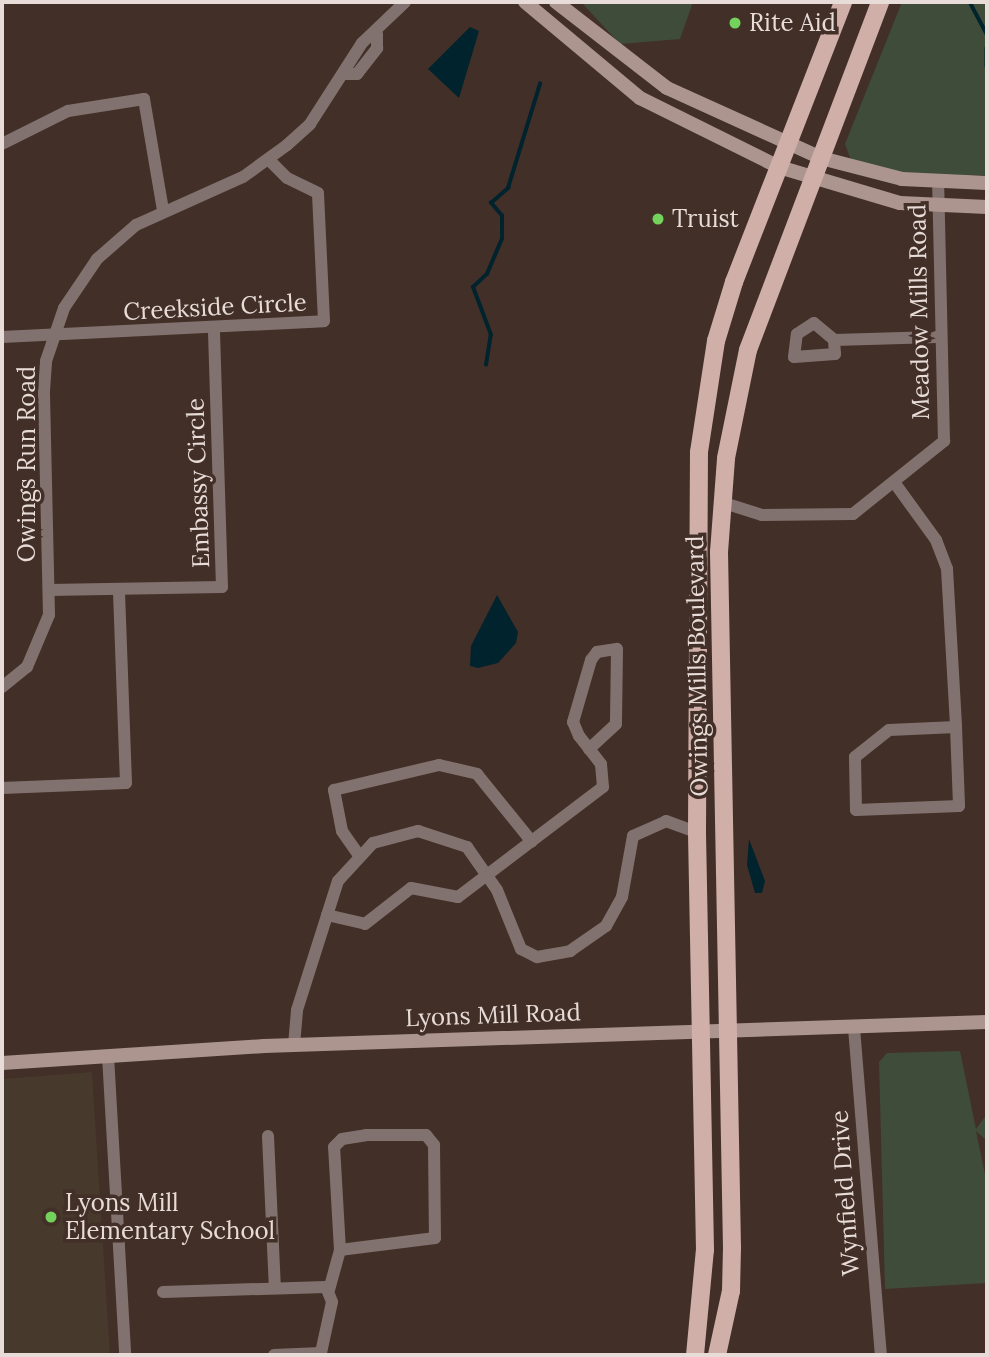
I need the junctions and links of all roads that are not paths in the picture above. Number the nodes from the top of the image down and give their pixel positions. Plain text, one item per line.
1 (405, 2) edge
2 (525, 2) edge
3 (556, 2) edge
4 (843, 2) edge
5 (880, 2) edge
6 (787, 143) junction
7 (2, 144) edge
8 (821, 158) junction
9 (269, 160) junction
10 (779, 167) junction
11 (813, 180) junction
12 (938, 183) junction
13 (987, 183) edge
14 (987, 206) edge
15 (937, 207) junction
16 (163, 210) junction
17 (214, 330) junction
18 (53, 336) junction
19 (2, 337) edge
20 (937, 337) junction
21 (834, 340) dead end
22 (894, 482) junction
23 (721, 502) junction
24 (119, 589) junction
25 (49, 590) junction
26 (2, 687) edge
27 (956, 727) junction
28 (589, 749) junction
29 (2, 788) edge
30 (697, 832) junction
31 (532, 842) junction
32 (358, 853) junction
33 (488, 876) junction
34 (327, 915) junction
35 (987, 1022) edge
36 (854, 1028) junction
37 (700, 1030) junction
38 (727, 1030) junction
39 (294, 1045) junction
40 (108, 1056) junction
41 (2, 1063) edge
42 (268, 1136) dead end
43 (340, 1250) junction
44 (275, 1289) junction
45 (329, 1290) junction
46 (163, 1292) dead end
47 (322, 1354) edge
48 (125, 1355) edge
49 (274, 1355) edge
50 (695, 1355) edge
51 (717, 1355) edge
52 (881, 1355) edge

1 - 9 street, Owings Run Road
2 - 10 main road
3 - 6 main road
4 - 6 main road, Owings Mills Boulevard
5 - 8 main road, Owings Mills Boulevard
6 - 8 main road
6 - 10 main road, Owings Mills Boulevard
7 - 16 street
8 - 11 main road, Owings Mills Boulevard
8 - 12 main road
9 - 16 street, Owings Run Road
9 - 17 street, Creekside Circle
10 - 11 main road
10 - 30 main road, Owings Mills Boulevard
11 - 15 main road
11 - 23 main road, Owings Mills Boulevard
12 - 13 main road
12 - 15 street, Meadow Mills Road
14 - 15 main road
15 - 20 street, Meadow Mills Road
16 - 18 street, Owings Run Road
17 - 18 street, Creekside Circle
17 - 24 street, Embassy Circle
18 - 19 street, Creekside Circle
18 - 25 street, Owings Run Road
20 - 21 street
20 - 22 street, Meadow Mills Road
22 - 23 street, Meadow Mills Road
22 - 27 street
23 - 38 main road, Owings Mills Boulevard
24 - 25 street, Embassy Circle
24 - 29 street
25 - 26 street, Owings Run Road
27 - 27 street
28 - 28 street
28 - 31 street
30 - 33 street
30 - 37 main road, Owings Mills Boulevard
31 - 32 street
31 - 33 street
32 - 33 street
32 - 34 street
33 - 34 street
34 - 39 street
35 - 36 main road, Lyons Mill Road
36 - 38 main road, Lyons Mill Road
36 - 52 street, Wynfield Drive
37 - 38 main road, Lyons Mill Road
37 - 39 main road, Lyons Mill Road
37 - 50 main road, Owings Mills Boulevard
38 - 51 main road, Owings Mills Boulevard
39 - 40 main road, Lyons Mill Road
40 - 41 main road, Lyons Mill Road
40 - 48 street
42 - 44 street
43 - 43 street
43 - 45 street
44 - 45 street
44 - 46 street
45 - 47 street
47 - 49 street

